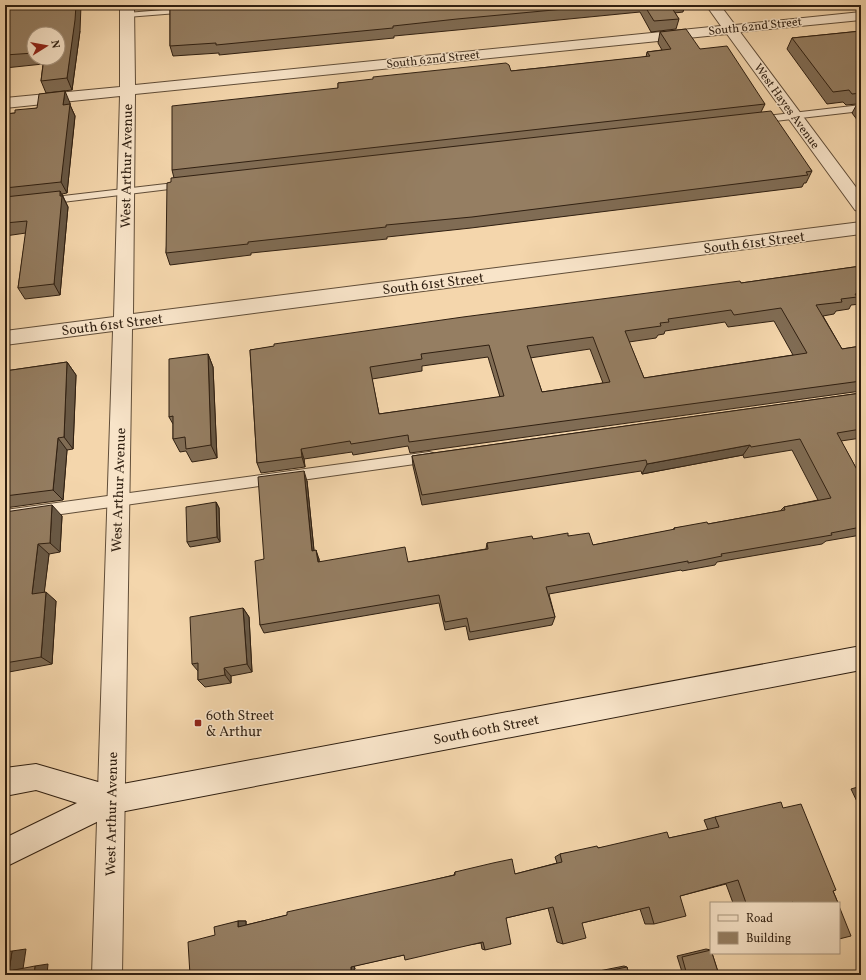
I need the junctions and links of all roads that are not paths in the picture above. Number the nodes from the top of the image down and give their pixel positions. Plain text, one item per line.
1 (713, 5) edge
2 (199, 8) edge
3 (127, 10) edge
4 (861, 16) edge
5 (730, 29) junction
6 (127, 90) junction
7 (5, 103) edge
8 (861, 108) edge
9 (794, 116) junction
10 (750, 121) edge
11 (190, 184) edge
12 (125, 191) junction
13 (35, 202) edge
14 (861, 206) edge
15 (861, 228) edge
16 (124, 323) junction
17 (5, 338) edge
18 (442, 455) edge
19 (118, 500) junction
20 (5, 516) edge
21 (861, 658) edge
22 (5, 782) edge
23 (112, 800) junction
24 (5, 853) edge
25 (107, 975) edge

1 - 5 street, West Hayes Avenue
2 - 3 lane
3 - 6 street, West Arthur Avenue
4 - 5 street, South 62nd Street
5 - 6 street, South 62nd Street
5 - 9 street, West Hayes Avenue
6 - 7 street, South 62nd Street
6 - 12 street, West Arthur Avenue
8 - 9 lane
9 - 10 lane
9 - 14 street, West Hayes Avenue
11 - 12 lane
12 - 13 lane
12 - 16 street, West Arthur Avenue
15 - 16 street, South 61st Street
16 - 17 street, South 61st Street
16 - 19 street, West Arthur Avenue
18 - 19 lane
19 - 20 lane
19 - 23 street, West Arthur Avenue
21 - 23 street, South 60th Street
22 - 23 street, South 60th Street
23 - 24 street, South 60th Street
23 - 25 street, West Arthur Avenue

